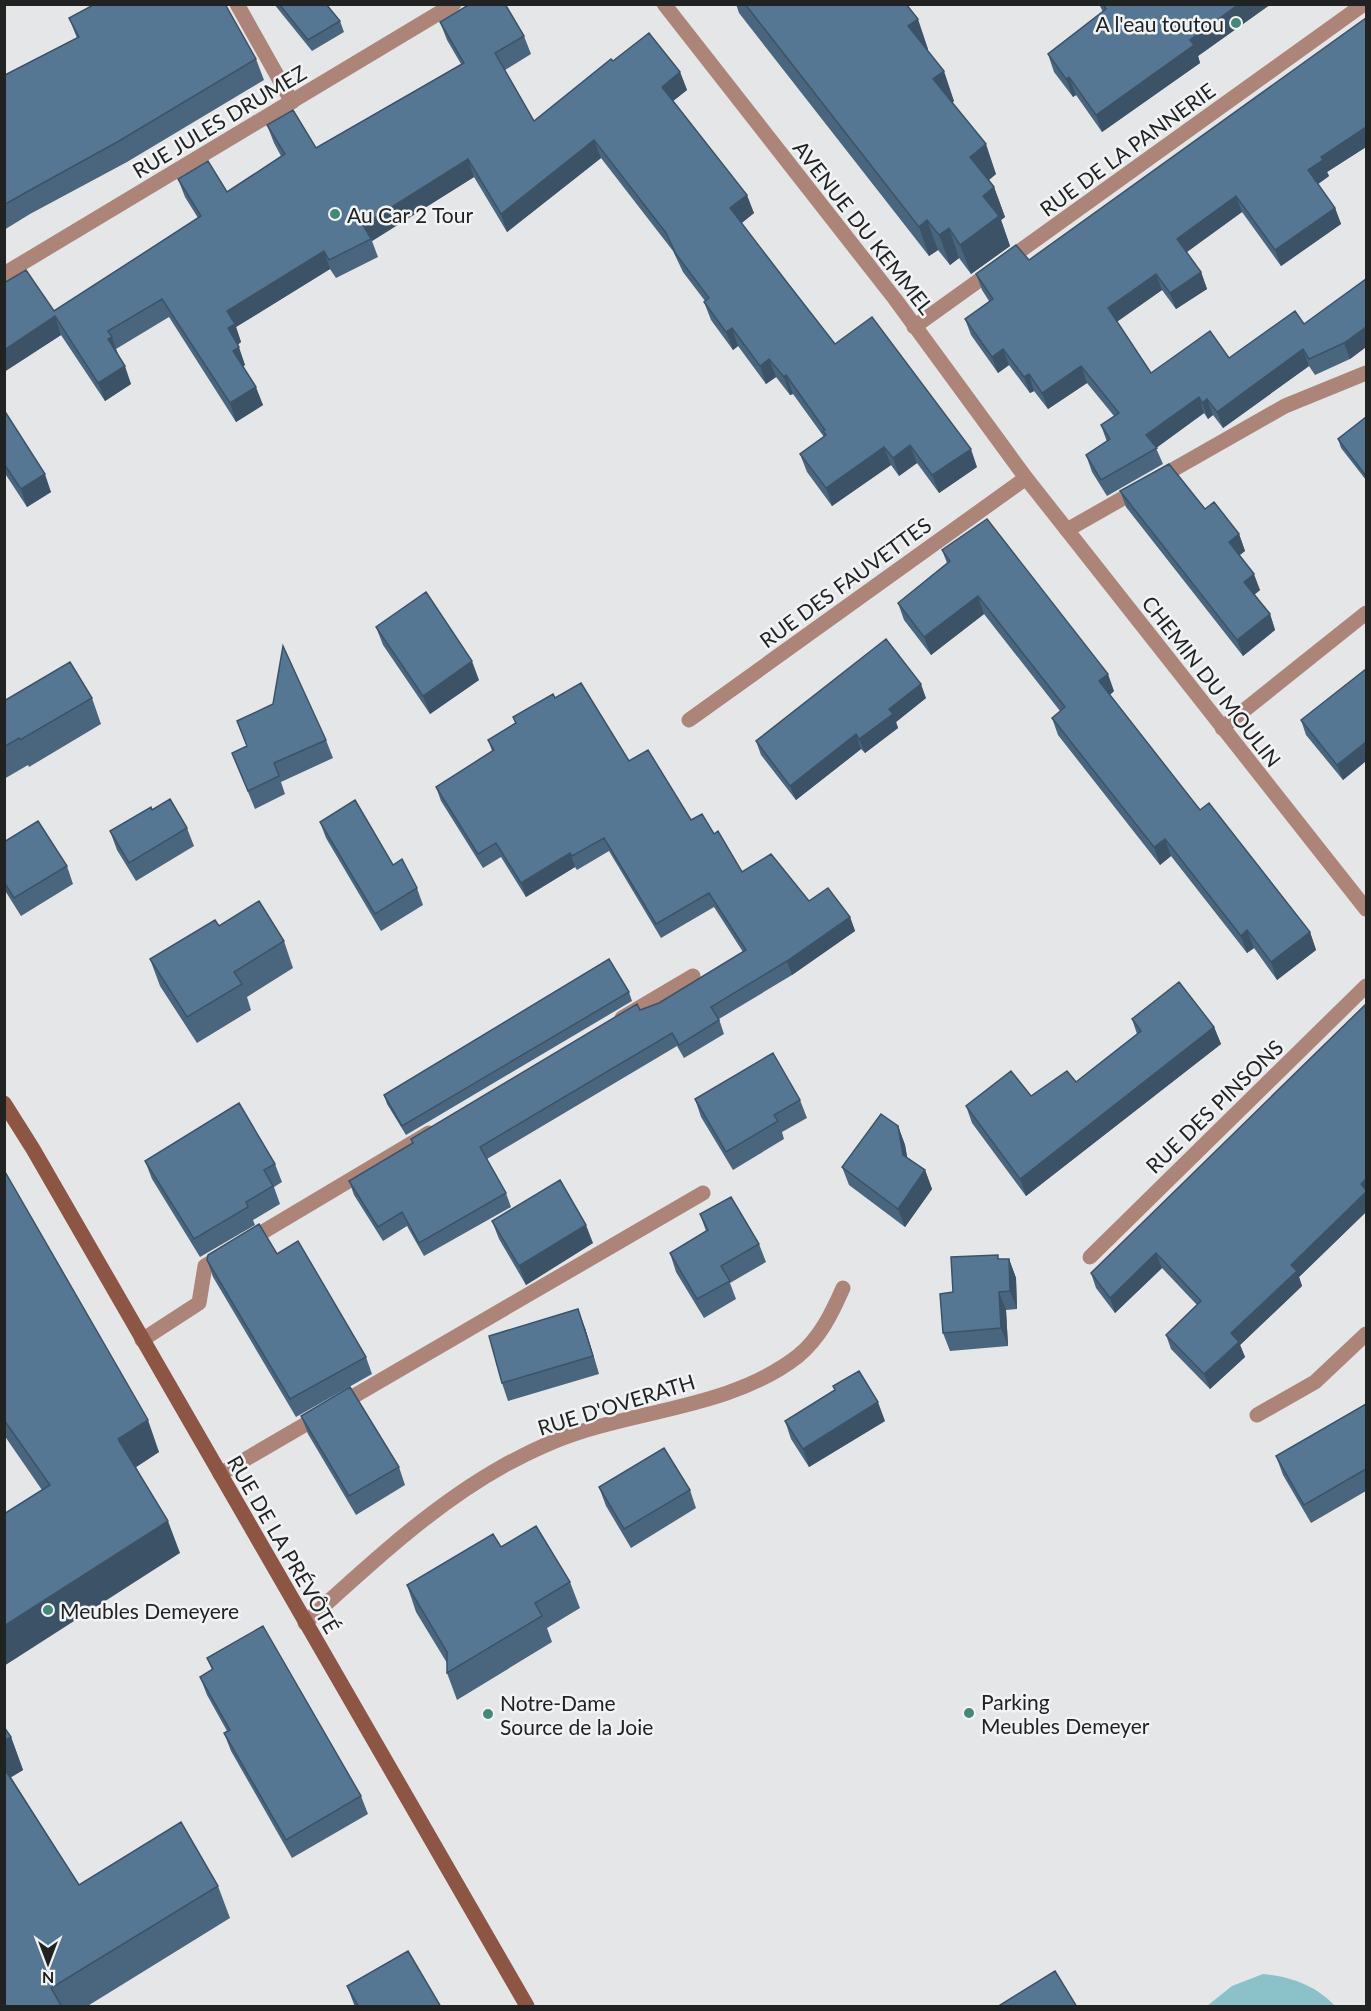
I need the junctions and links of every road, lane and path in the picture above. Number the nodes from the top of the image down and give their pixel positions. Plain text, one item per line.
1 (237, 4) edge
2 (454, 4) edge
3 (664, 4) edge
4 (1364, 4) edge
5 (292, 102) junction
6 (4, 274) edge
7 (914, 327) junction
8 (1366, 373) edge
9 (1026, 478) junction
10 (1067, 530) junction
11 (1366, 613) edge
12 (689, 720) dead end
13 (1222, 728) junction
14 (1366, 909) edge
15 (693, 976) dead end
16 (1366, 986) edge
17 (612, 1024) edge
18 (4, 1103) edge
19 (439, 1127) edge
20 (703, 1193) dead end
21 (1090, 1257) dead end
22 (843, 1288) dead end
23 (1366, 1334) edge
24 (142, 1340) junction
25 (1257, 1415) dead end
26 (220, 1474) junction
27 (305, 1623) junction
28 (527, 2007) edge

1 - 5 street
2 - 5 street, RUE JULES DRUMEZ
3 - 7 street, AVENUE DU KEMMEL
4 - 7 street, RUE DE LA PANNERIE
5 - 6 street, RUE JULES DRUMEZ
7 - 9 street, AVENUE DU KEMMEL
8 - 10 street
9 - 10 street, CHEMIN DU MOULIN
9 - 12 street, RUE DES FAUVETTES
10 - 13 street, CHEMIN DU MOULIN
11 - 13 street
13 - 14 street, CHEMIN DU MOULIN
15 - 17 street
16 - 21 street, RUE DES PINSONS
18 - 24 street, RUE DE LA PRÉVÔTÉ
19 - 24 street
20 - 26 street
22 - 27 street, RUE D'OVERATH
23 - 25 street
24 - 26 street, RUE DE LA PRÉVÔTÉ
26 - 27 street, RUE DE LA PRÉVÔTÉ
27 - 28 street, RUE DE LA PRÉVÔTÉ

